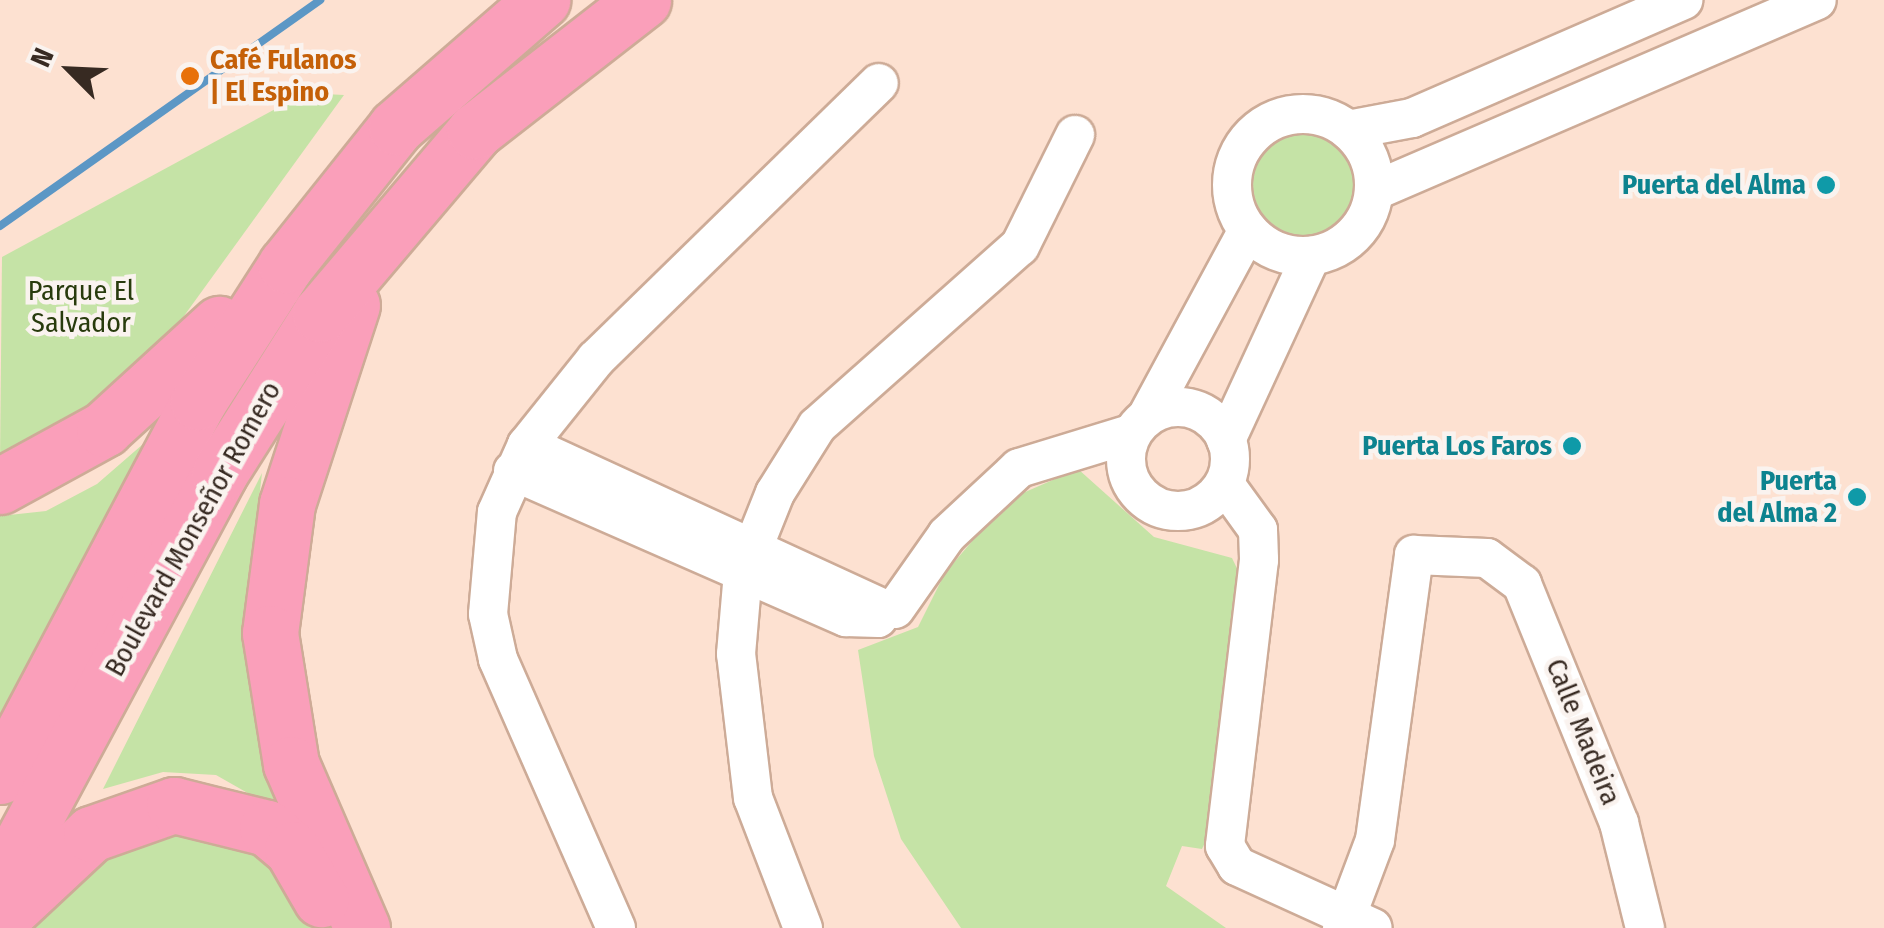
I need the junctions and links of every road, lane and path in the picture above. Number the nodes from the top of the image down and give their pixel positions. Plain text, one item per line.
1 (542, 0) edge
2 (643, 0) edge
3 (1684, 0) edge
4 (1817, 0) edge
5 (879, 83) dead end
6 (396, 128) junction
7 (1348, 130) junction
8 (1075, 135) dead end
9 (1374, 191) junction
10 (1248, 230) junction
11 (375, 240) junction
12 (1311, 256) junction
13 (1138, 424) junction
14 (1226, 440) junction
15 (520, 458) junction
16 (0, 486) edge
17 (1226, 487) junction
18 (749, 559) junction
19 (0, 776) edge
20 (0, 883) edge
21 (0, 919) edge
22 (1354, 924) edge
23 (334, 928) edge
24 (362, 928) edge
25 (616, 928) edge
26 (803, 928) edge
27 (1646, 928) edge

1 - 6 highway, Boulevard Monseñor Romero
2 - 11 highway, Boulevard Monseñor Romero
3 - 7 street
4 - 9 street
5 - 15 street
6 - 16 highway
6 - 19 highway, Boulevard Monseñor Romero
7 - 9 street
7 - 10 street
8 - 18 street
9 - 12 street
10 - 12 street
10 - 13 street
11 - 20 highway, Boulevard Monseñor Romero
11 - 24 highway
12 - 14 street
13 - 14 street
13 - 17 street
13 - 18 street
14 - 17 street
15 - 18 street
15 - 25 street
17 - 22 street
18 - 26 street
21 - 23 highway
22 - 27 street, Calle Madeira

